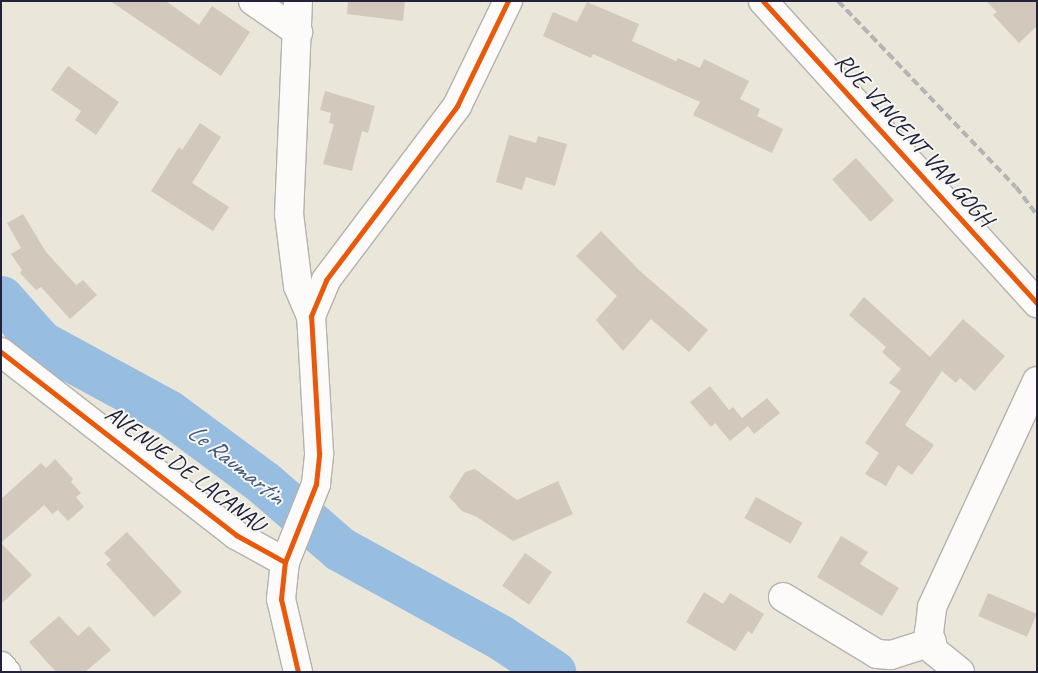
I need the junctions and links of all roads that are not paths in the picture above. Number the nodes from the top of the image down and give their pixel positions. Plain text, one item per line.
1 (253, 1) edge
2 (298, 1) edge
3 (508, 1) edge
4 (763, 1) edge
5 (298, 32) junction
6 (1037, 303) edge
7 (311, 316) junction
8 (1, 337) edge
9 (1, 352) edge
10 (1037, 381) edge
11 (44, 384) junction
12 (285, 562) junction
13 (783, 597) dead end
14 (932, 642) junction
15 (1, 666) edge
16 (6, 672) edge
17 (298, 672) edge
18 (960, 672) edge

1 - 5 street
2 - 5 street
3 - 7 street
4 - 6 street, RUE VINCENT VAN GOGH
5 - 7 street
7 - 12 street
8 - 11 street, AVENUE DE LACANAU
9 - 11 street, AVENUE DE LACANAU
10 - 14 street
11 - 12 street, AVENUE DE LACANAU
12 - 17 street
13 - 14 street
14 - 18 street
15 - 16 street

